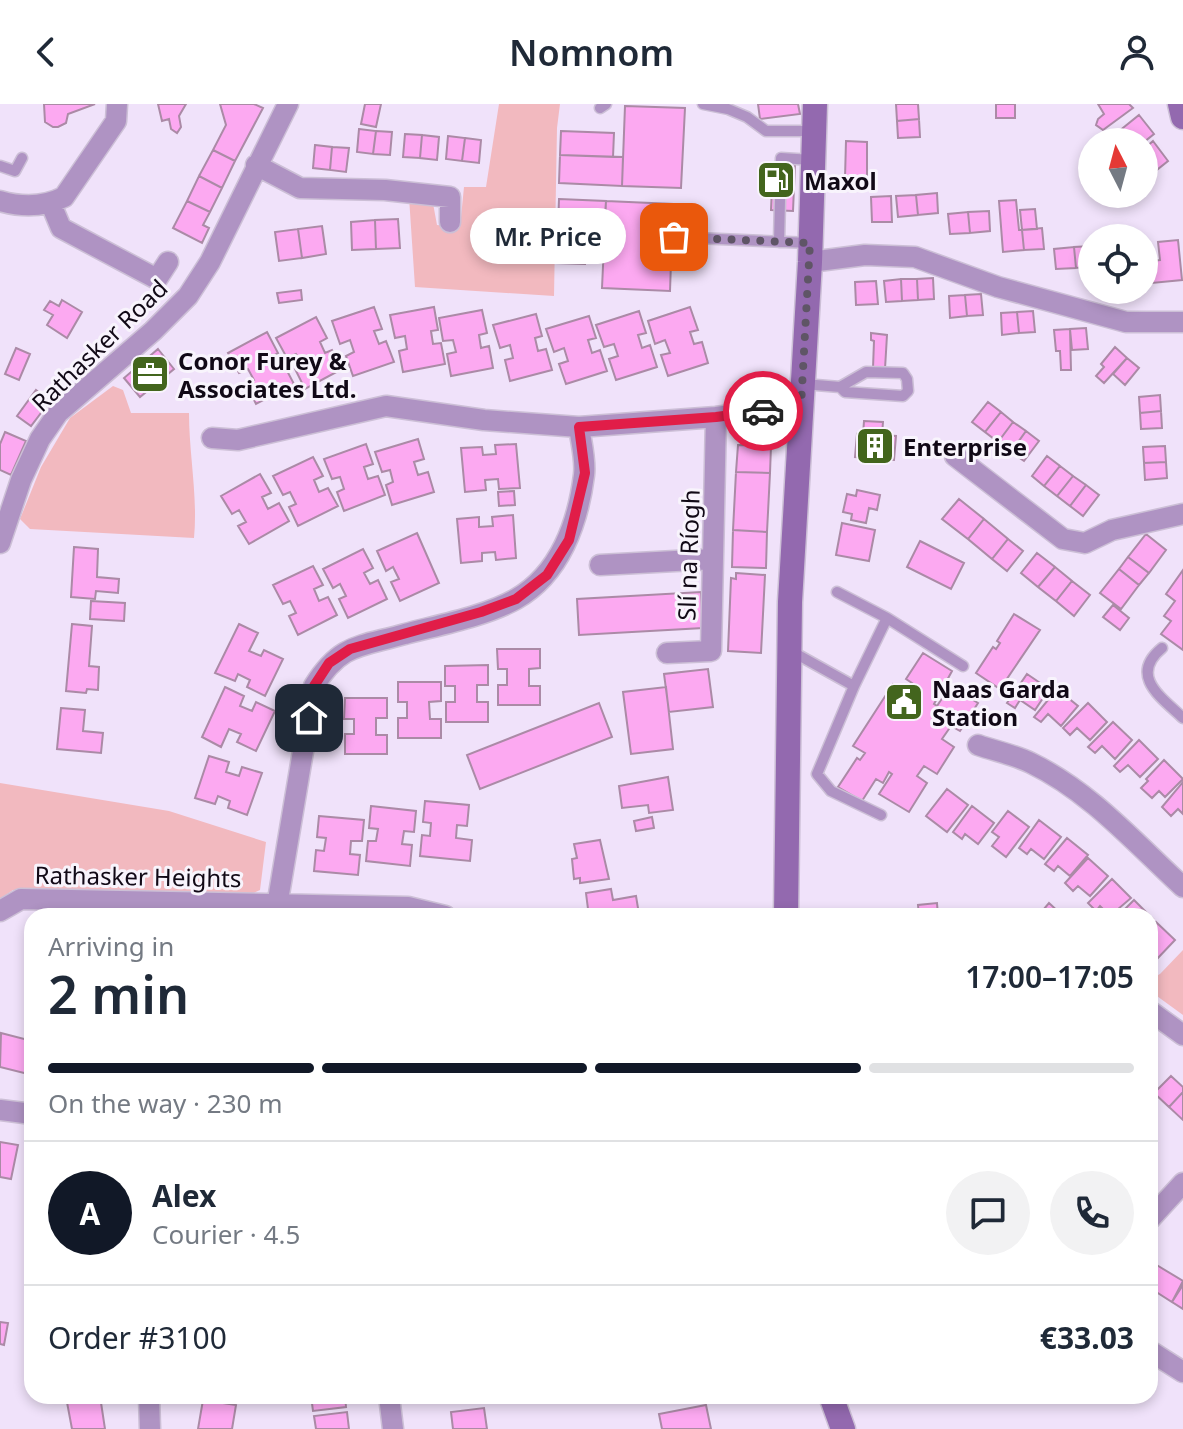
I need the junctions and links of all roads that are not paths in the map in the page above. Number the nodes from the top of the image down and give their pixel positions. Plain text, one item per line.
1 (117, 104) edge
2 (288, 104) edge
3 (703, 104) edge
4 (815, 104) edge
5 (1180, 104) edge
6 (1183, 117) edge
7 (815, 131) junction
8 (22, 158) dead end
9 (814, 160) junction
10 (256, 165) junction
11 (0, 166) edge
12 (0, 201) edge
13 (51, 204) junction
14 (450, 222) dead end
15 (674, 237) dead end
16 (779, 242) junction
17 (810, 252) junction
18 (168, 262) dead end
19 (1183, 322) edge
20 (840, 387) junction
21 (802, 395) junction
22 (716, 417) junction
23 (579, 427) junction
24 (212, 438) dead end
25 (955, 456) dead end
26 (1183, 514) edge
27 (0, 543) edge
28 (713, 559) junction
29 (600, 565) dead end
30 (837, 592) dead end
31 (887, 618) junction
32 (1162, 648) dead end
33 (789, 650) junction
34 (667, 653) dead end
35 (963, 666) dead end
36 (854, 686) junction
37 (1183, 718) edge
38 (978, 745) dead end
39 (881, 815) dead end
40 (1183, 887) edge
41 (277, 906) junction
42 (412, 908) edge
43 (786, 908) edge
44 (0, 911) edge
45 (1158, 1017) edge
46 (1183, 1035) edge
47 (0, 1110) edge
48 (24, 1113) edge
49 (1183, 1183) edge
50 (1158, 1210) edge
51 (1158, 1356) edge
52 (1183, 1372) edge
53 (149, 1404) edge
54 (390, 1404) edge
55 (834, 1404) edge
56 (150, 1429) edge
57 (393, 1429) edge
58 (843, 1429) edge

1 - 13 street
2 - 10 street, Rathasker Road
3 - 7 lane
4 - 7 main road
5 - 6 main road
7 - 9 main road
8 - 11 lane
9 - 16 lane
9 - 17 main road
10 - 14 street
10 - 27 street, Rathasker Road
12 - 13 street
13 - 18 street
15 - 16 lane
16 - 17 lane
17 - 19 street
17 - 21 main road
20 - 20 lane
20 - 21 lane
21 - 22 street
21 - 33 main road
22 - 23 street
22 - 28 street, Slí na Ríogh
23 - 24 street
23 - 41 street
25 - 26 street
28 - 29 street
28 - 34 street, Slí na Ríogh
30 - 31 lane
31 - 35 lane
31 - 36 lane
32 - 37 lane
33 - 36 lane
33 - 43 main road
36 - 39 lane
38 - 40 street
41 - 42 street, Rathasker Heights
41 - 44 street, Rathasker Heights
45 - 46 street
47 - 48 street
49 - 50 street
51 - 52 street
53 - 56 street
54 - 57 street
55 - 58 main road

